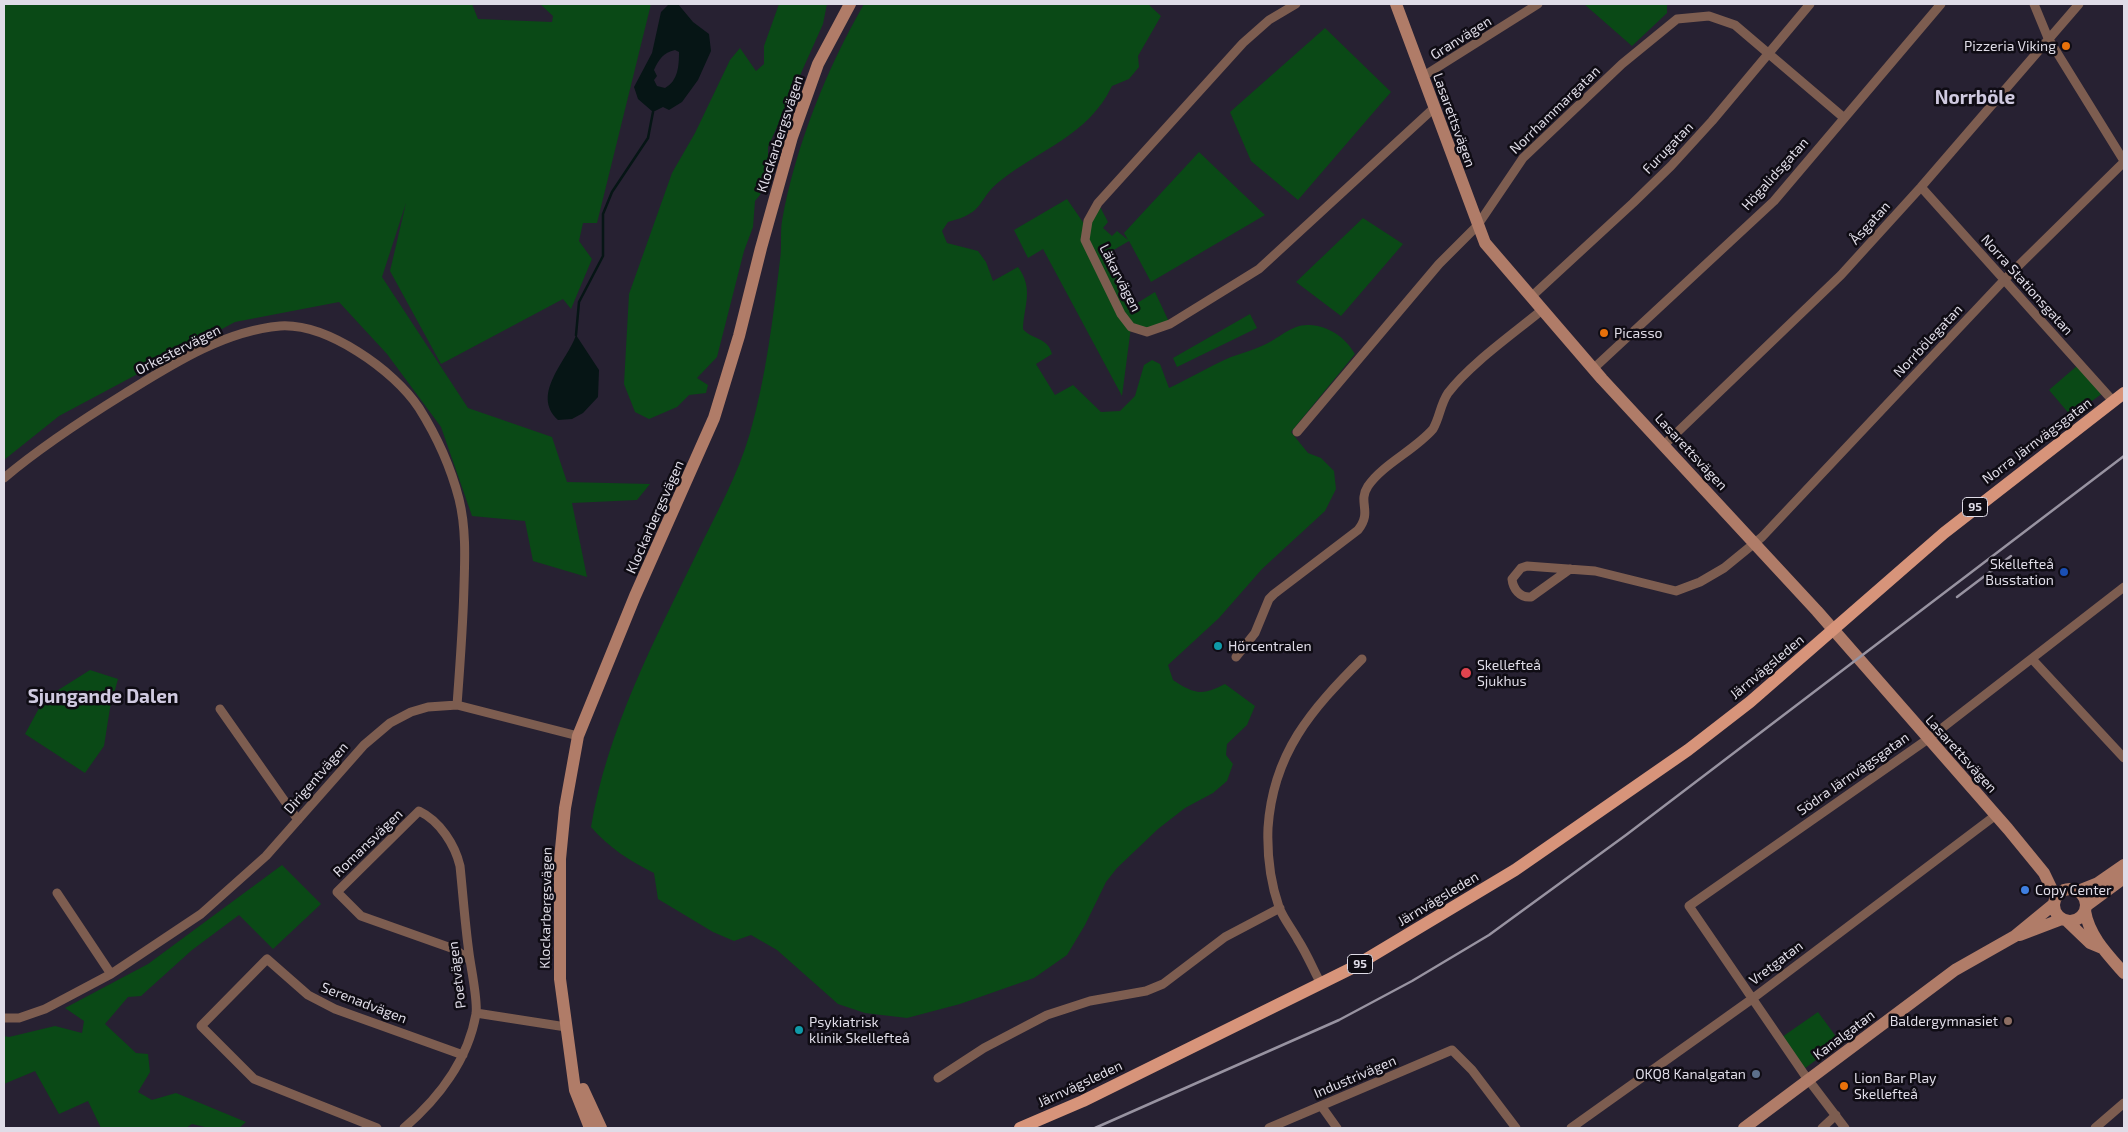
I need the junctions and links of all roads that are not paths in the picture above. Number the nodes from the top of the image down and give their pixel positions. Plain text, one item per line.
1 (850, 4) edge
2 (1296, 4) edge
3 (1396, 4) edge
4 (1538, 4) edge
5 (1810, 4) edge
6 (1941, 4) edge
7 (2034, 4) edge
8 (2079, 4) edge
9 (2048, 38) junction
10 (1768, 54) junction
11 (1422, 77) junction
12 (1434, 108) junction
13 (1843, 117) junction
14 (2124, 161) edge
15 (1921, 187) junction
16 (1477, 226) junction
17 (2005, 279) junction
18 (1531, 297) junction
19 (1542, 310) junction
20 (1594, 369) junction
21 (2124, 393) edge
22 (2113, 401) junction
23 (1297, 432) dead end
24 (1664, 445) junction
25 (4, 478) edge
26 (1755, 543) junction
27 (1570, 569) junction
28 (2124, 587) edge
29 (1833, 631) junction
30 (1236, 657) dead end
31 (1362, 659) dead end
32 (2032, 659) junction
33 (457, 705) junction
34 (220, 710) dead end
35 (578, 736) junction
36 (1928, 739) junction
37 (2124, 758) edge
38 (419, 812) joint
39 (1996, 816) junction
40 (298, 820) junction
41 (2124, 865) edge
42 (2044, 873) junction
43 (2124, 878) edge
44 (2073, 890) junction
45 (57, 893) dead end
46 (2055, 901) junction
47 (1280, 908) junction
48 (2085, 908) junction
49 (2064, 920) junction
50 (2015, 936) junction
51 (2102, 948) junction
52 (470, 960) junction
53 (2124, 973) edge
54 (111, 974) junction
55 (1321, 984) junction
56 (1752, 999) junction
57 (476, 1013) junction
58 (4, 1018) edge
59 (566, 1027) junction
60 (570, 1054) junction
61 (462, 1055) junction
62 (938, 1078) dead end
63 (1809, 1081) junction
64 (575, 1090) junction
65 (2124, 1103) edge
66 (1322, 1107) junction
67 (1836, 1115) junction
68 (377, 1128) edge
69 (404, 1128) edge
70 (583, 1128) edge
71 (590, 1128) edge
72 (601, 1128) edge
73 (1020, 1128) edge
74 (1269, 1128) edge
75 (1337, 1128) edge
76 (1516, 1128) edge
77 (1571, 1128) edge
78 (1744, 1128) edge
79 (1822, 1128) edge
80 (1845, 1128) edge
81 (2095, 1128) edge

1 - 35 main road, Klockarbergsvägen
2 - 12 street, Läkarvägen
3 - 11 main road, Lasarettsvägen
4 - 11 street, Granvägen
5 - 10 street, Furugatan
6 - 13 street, Högalidsgatan
7 - 9 street
8 - 9 street, Åsgatan
9 - 14 street
9 - 15 street, Åsgatan
10 - 13 street, Norrhammargatan
10 - 16 street, Norrhammargatan
10 - 18 street, Furugatan
11 - 12 main road, Lasarettsvägen
12 - 16 main road, Lasarettsvägen
13 - 20 street, Högalidsgatan
14 - 17 street, Norrbölegatan
15 - 17 street, Norra Stationsgatan
15 - 24 street, Åsgatan
16 - 18 main road, Lasarettsvägen
16 - 23 street, Norrhammargatan
17 - 22 street, Norra Stationsgatan
17 - 26 street, Norrbölegatan
18 - 19 main road, Lasarettsvägen
19 - 20 main road, Lasarettsvägen
19 - 30 street
20 - 24 main road, Lasarettsvägen
21 - 22 main road, Norra Järnvägsgatan / 95
22 - 29 main road, Norra Järnvägsgatan / 95
24 - 26 main road, Lasarettsvägen
25 - 33 street, Orkestervägen
26 - 27 street, Norrbölegatan
26 - 29 main road, Lasarettsvägen
27 - 27 street, Norrbölegatan
28 - 32 street, Södra Järnvägsgatan
29 - 36 main road, Lasarettsvägen
29 - 55 main road, Järnvägsleden / 95
31 - 47 street
32 - 36 street, Södra Järnvägsgatan
32 - 37 street
33 - 35 street, Dirigentvägen
33 - 40 street, Dirigentvägen
34 - 40 street
35 - 59 main road, Klockarbergsvägen
36 - 39 main road, Lasarettsvägen
36 - 56 street, Södra Järnvägsgatan
38 - 52 street, Poetvägen
38 - 52 street, Romansvägen
39 - 42 main road, Lasarettsvägen
39 - 56 street, Vretgatan
40 - 54 street, Dirigentvägen
41 - 44 main road
42 - 44 main road, Lasarettsvägen
42 - 46 main road, Lasarettsvägen
43 - 48 main road
44 - 46 main road
44 - 48 main road
45 - 54 street
46 - 49 main road
46 - 50 main road, Kanalgatan
47 - 55 street
47 - 62 street
48 - 49 main road
48 - 51 main road
49 - 50 main road, Kanalgatan
49 - 51 main road
50 - 63 main road, Kanalgatan
51 - 53 main road
52 - 57 street, Poetvägen
54 - 58 street, Dirigentvägen
55 - 73 main road, Järnvägsleden / 95
56 - 63 street
56 - 77 street, Vretgatan
57 - 59 street
57 - 61 street, Poetvägen
59 - 60 main road, Klockarbergsvägen
60 - 64 main road, Klockarbergsvägen
60 - 72 main road, Klockarbergsvägen
61 - 68 street, Serenadvägen
61 - 69 street, Poetvägen
63 - 67 street
63 - 78 main road, Kanalgatan
64 - 70 main road
64 - 71 main road, Klockarbergsvägen
65 - 81 street
66 - 74 street, Industrivägen
66 - 75 street
66 - 76 street, Industrivägen
67 - 79 street
67 - 80 street

